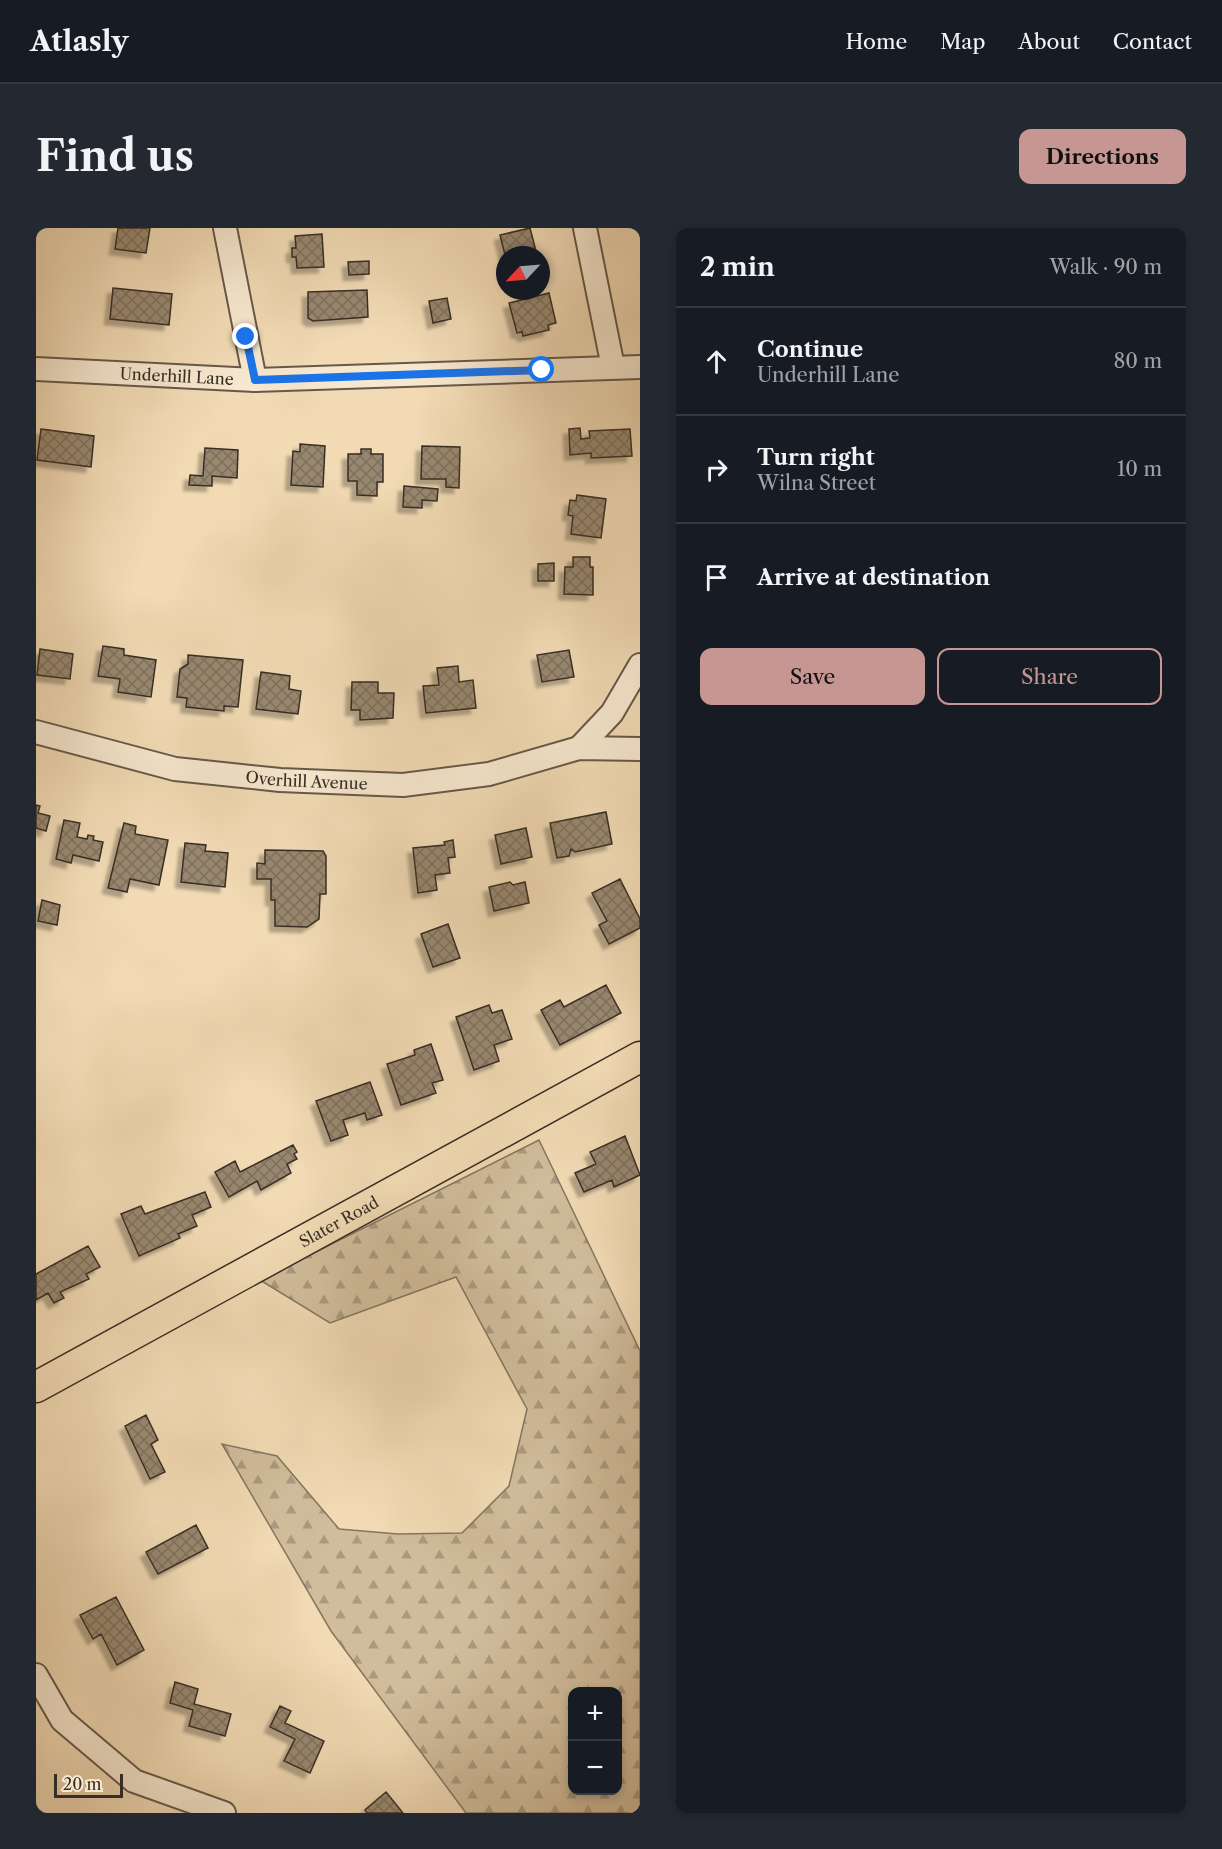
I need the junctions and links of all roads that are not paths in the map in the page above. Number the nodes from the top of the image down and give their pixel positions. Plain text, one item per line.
1 (225, 228) edge
2 (585, 228) edge
3 (613, 367) junction
4 (640, 367) edge
5 (36, 369) edge
6 (255, 380) junction
7 (640, 665) edge
8 (36, 732) edge
9 (579, 748) junction
10 (640, 749) edge
11 (640, 1057) edge
12 (37, 1384) edge
13 (36, 1675) edge
14 (224, 1813) edge

1 - 6 street
2 - 3 street
3 - 4 street, Underhill Lane
3 - 6 street, Underhill Lane
5 - 6 street, Underhill Lane
7 - 9 street
8 - 9 street, Overhill Avenue
9 - 10 street, Overhill Avenue
11 - 12 main road, Slater Road
13 - 14 street

